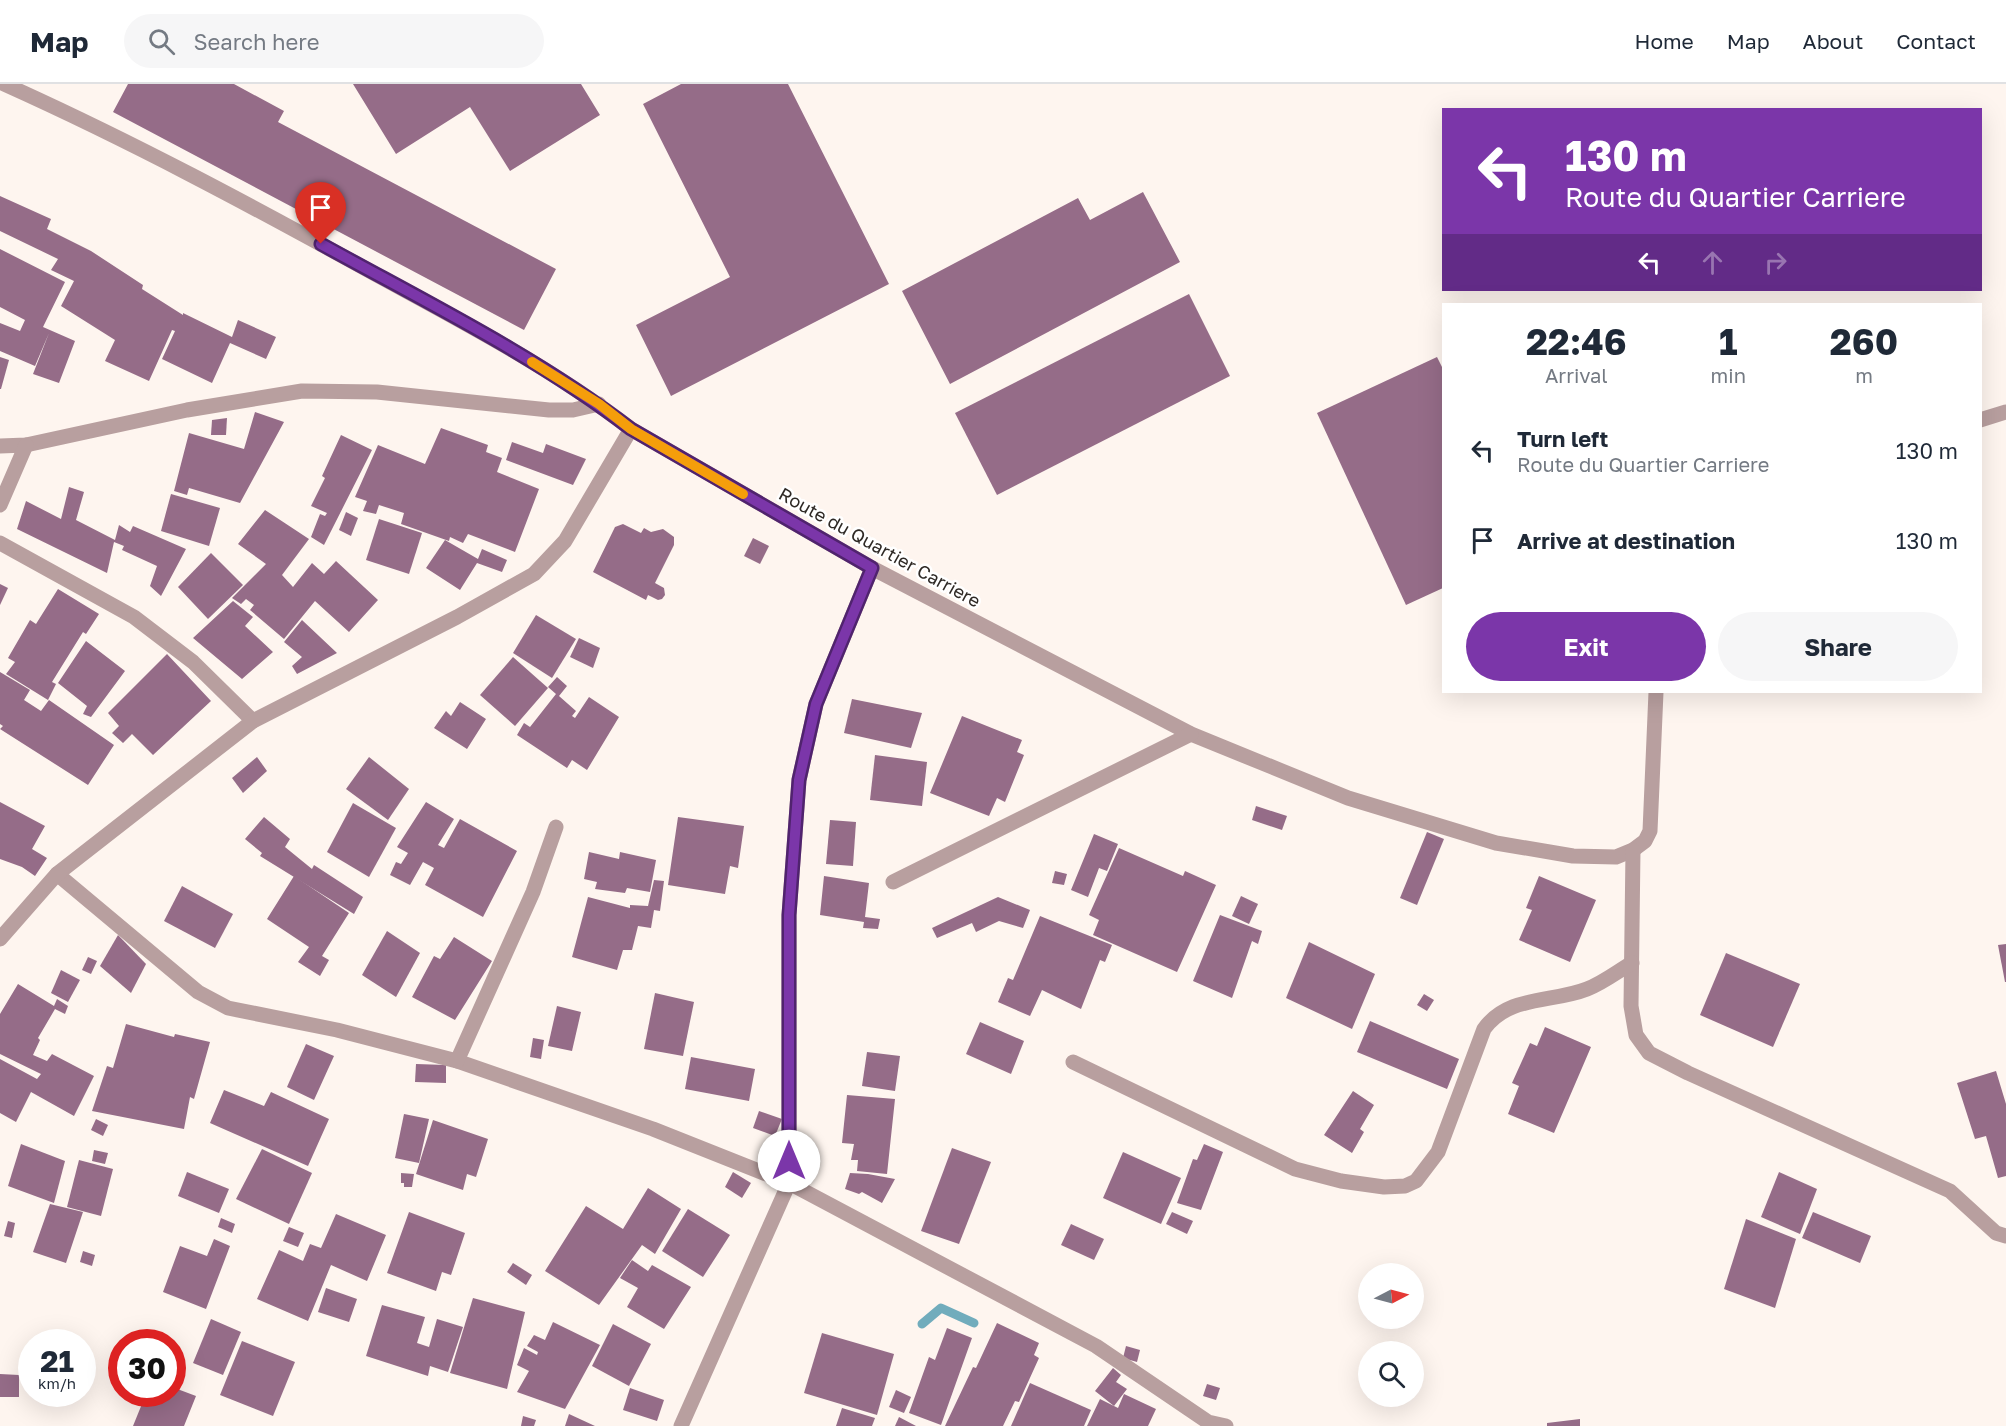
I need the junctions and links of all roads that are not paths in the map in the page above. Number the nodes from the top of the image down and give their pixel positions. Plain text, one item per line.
1 (4, 84) edge
2 (599, 404) junction
3 (2006, 412) edge
4 (1982, 419) edge
5 (631, 429) junction
6 (26, 444) junction
7 (0, 446) edge
8 (0, 506) edge
9 (0, 543) edge
10 (872, 568) junction
11 (1656, 693) edge
12 (253, 722) junction
13 (1191, 734) junction
14 (556, 827) dead end
15 (1633, 850) junction
16 (57, 874) junction
17 (893, 882) dead end
18 (0, 939) edge
19 (1632, 963) junction
20 (457, 1061) junction
21 (1073, 1062) dead end
22 (789, 1184) junction
23 (2006, 1236) edge
24 (681, 1426) edge
25 (1226, 1426) edge

1 - 2 street, Route du Quartier Carriere
2 - 5 street, Route du Quartier Carriere
2 - 6 street
3 - 4 street
5 - 10 street, Route du Quartier Carriere
5 - 12 street
6 - 7 street
6 - 8 street
9 - 12 street
10 - 13 street, Route du Quartier Carriere
10 - 22 street
11 - 15 street
12 - 16 street
13 - 15 street, Route du Quartier Carriere
13 - 17 street
14 - 20 street
15 - 19 street
16 - 18 street
16 - 20 street
19 - 21 street
19 - 23 street
20 - 22 street
22 - 24 street
22 - 25 street

